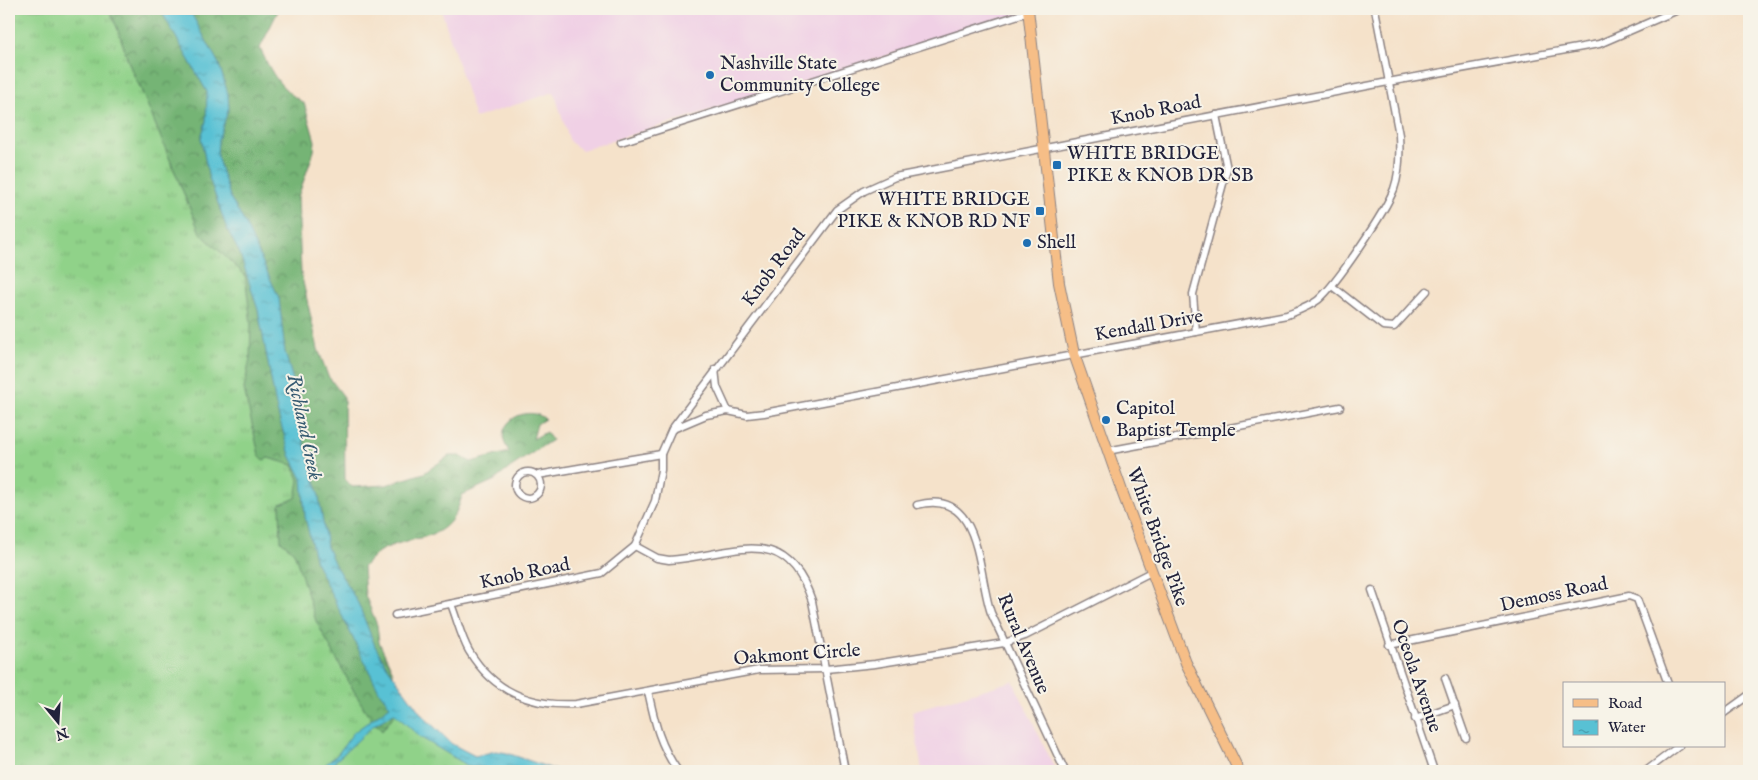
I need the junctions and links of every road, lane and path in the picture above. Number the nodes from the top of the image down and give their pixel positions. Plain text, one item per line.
1 (1375, 9) edge
2 (1680, 9) edge
3 (1028, 10) edge
4 (1388, 82) junction
5 (1216, 115) junction
6 (621, 142) dead end
7 (1043, 148) junction
8 (1332, 286) junction
9 (1427, 291) dead end
10 (1196, 332) junction
11 (1074, 354) junction
12 (715, 369) junction
13 (1340, 407) dead end
14 (728, 411) junction
15 (672, 429) junction
16 (1107, 451) junction
17 (661, 454) junction
18 (538, 475) junction
19 (917, 505) dead end
20 (635, 546) junction
21 (1151, 572) junction
22 (1372, 590) dead end
23 (451, 604) junction
24 (395, 615) dead end
25 (1004, 642) junction
26 (1389, 645) junction
27 (826, 669) junction
28 (1445, 678) dead end
29 (1667, 682) edge
30 (648, 691) junction
31 (1749, 695) edge
32 (1455, 705) junction
33 (1726, 712) edge
34 (1415, 719) junction
35 (1466, 738) dead end
36 (1676, 748) edge
37 (678, 771) edge
38 (845, 771) edge
39 (1065, 771) edge
40 (1239, 771) edge
41 (1434, 771) edge
42 (1646, 771) edge

1 - 4 street, Kendall Drive
2 - 4 street, Knob Road
3 - 6 street
3 - 7 main road, White Bridge Pike
4 - 5 street, Knob Road
4 - 8 street, Kendall Drive
5 - 7 street, Knob Road
5 - 10 street
7 - 11 main road, White Bridge Pike
7 - 12 street, Knob Road
8 - 9 street
8 - 10 street, Kendall Drive
10 - 11 street, Kendall Drive
11 - 14 street, Kendall Drive
11 - 16 main road, White Bridge Pike
12 - 14 street
12 - 15 street, Knob Road
13 - 16 street
14 - 15 street, Kendall Drive
15 - 17 street, Knob Road
16 - 21 main road, White Bridge Pike
17 - 18 street
17 - 20 street, Knob Road
18 - 18 street
19 - 25 street, Rural Avenue
20 - 23 street, Knob Road
20 - 27 street
21 - 25 street, Oakmont Circle
21 - 40 main road, White Bridge Pike
22 - 26 street, Oceola Avenue
23 - 24 street, Knob Road
23 - 30 street, Oakmont Circle
25 - 27 street, Oakmont Circle
25 - 39 street, Rural Avenue
26 - 29 street, Demoss Road
26 - 34 street, Oceola Avenue
27 - 30 street, Oakmont Circle
27 - 38 street
28 - 32 street
30 - 37 street
31 - 33 street
32 - 34 street
32 - 35 street
34 - 41 street, Oceola Avenue
36 - 42 street

